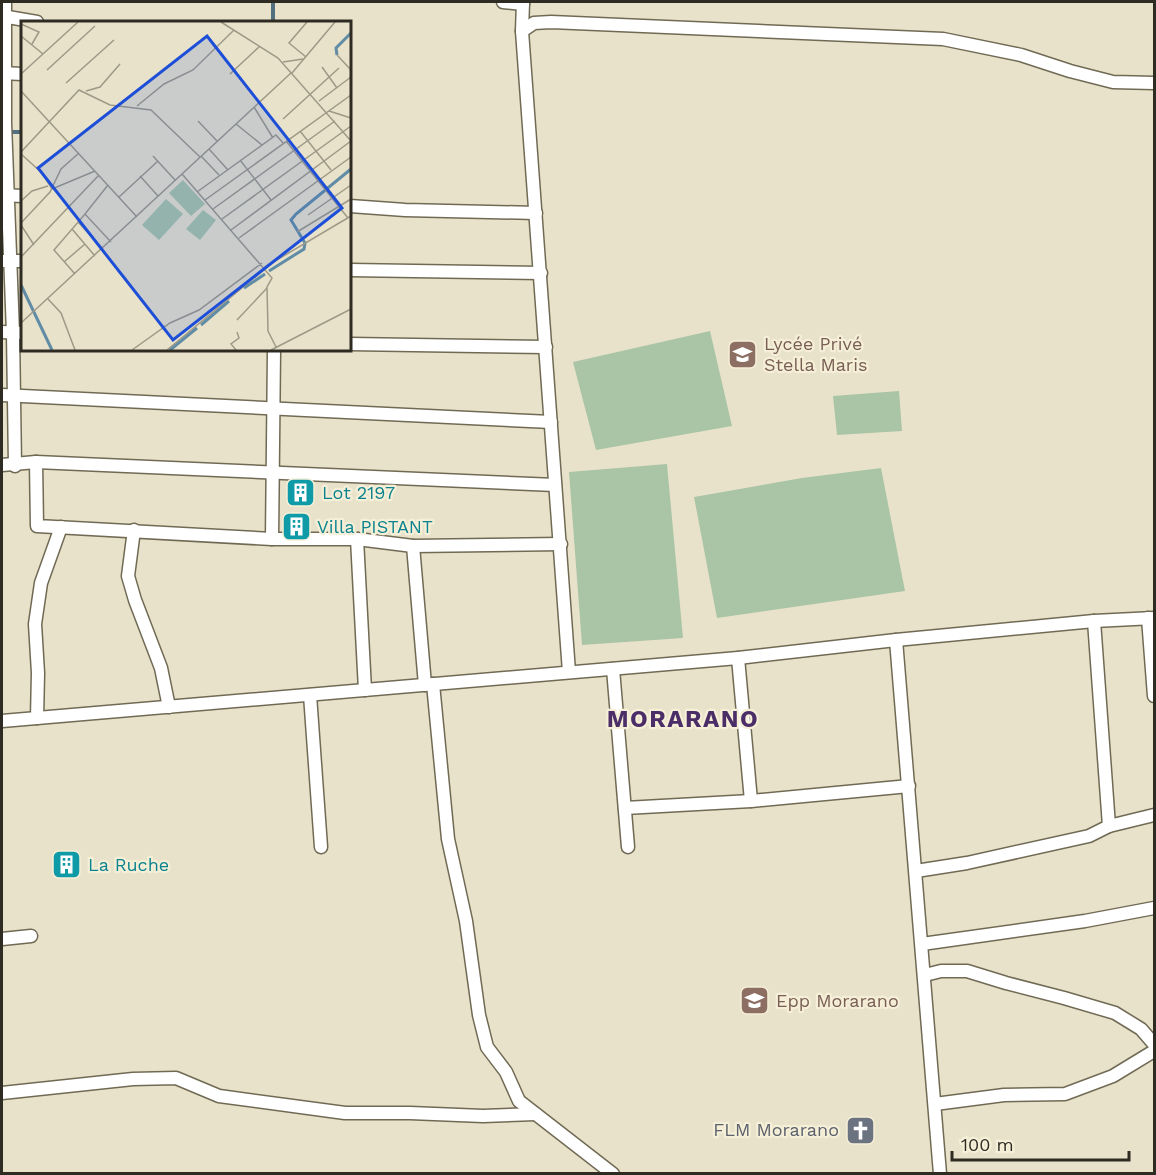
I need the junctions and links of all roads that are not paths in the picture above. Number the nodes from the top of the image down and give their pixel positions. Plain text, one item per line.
1 (5, 2) edge
2 (503, 2) edge
3 (523, 3) edge
4 (3, 16) edge
5 (31, 21) edge
6 (522, 31) junction
7 (3, 73) edge
8 (21, 74) edge
9 (1155, 83) edge
10 (4, 195) edge
11 (21, 196) edge
12 (351, 206) edge
13 (536, 213) junction
14 (5, 261) edge
15 (21, 261) edge
16 (351, 270) edge
17 (540, 273) junction
18 (12, 332) edge
19 (351, 344) edge
20 (546, 347) junction
21 (274, 351) edge
22 (8, 395) edge
23 (273, 408) junction
24 (551, 422) junction
25 (36, 462) junction
26 (2, 465) edge
27 (15, 466) junction
28 (272, 471) junction
29 (555, 485) junction
30 (61, 527) junction
31 (134, 530) junction
32 (272, 539) junction
33 (357, 539) junction
34 (561, 544) junction
35 (413, 546) junction
36 (1151, 618) edge
37 (1094, 621) junction
38 (896, 640) junction
39 (738, 658) junction
40 (613, 669) junction
41 (569, 672) junction
42 (429, 684) junction
43 (365, 690) junction
44 (310, 695) junction
45 (1155, 696) edge
46 (169, 707) junction
47 (37, 718) junction
48 (2, 721) edge
49 (909, 786) junction
50 (751, 801) junction
51 (625, 808) junction
52 (1155, 815) edge
53 (1109, 826) junction
54 (321, 847) dead end
55 (628, 848) dead end
56 (916, 871) junction
57 (1155, 908) edge
58 (31, 936) dead end
59 (2, 939) edge
60 (922, 944) junction
61 (925, 975) junction
62 (1155, 1044) edge
63 (1155, 1051) edge
64 (2, 1093) edge
65 (935, 1104) junction
66 (535, 1114) junction
67 (613, 1173) edge
68 (940, 1173) edge

1 - 4 street
2 - 3 street
3 - 6 street
4 - 5 street
4 - 7 street
6 - 9 street
6 - 13 street
7 - 8 street
7 - 10 street
10 - 11 street
10 - 14 street
12 - 13 street
13 - 17 street
14 - 15 street
14 - 18 street
16 - 17 street
17 - 20 street
18 - 22 street
19 - 20 street
20 - 24 street
21 - 23 street
22 - 23 street
22 - 27 street
23 - 24 street
23 - 28 street
24 - 29 street
25 - 27 street
25 - 28 street
25 - 30 street
26 - 27 street
28 - 29 street
28 - 32 street
29 - 34 street
30 - 31 street
30 - 47 street
31 - 32 street
31 - 46 street
32 - 33 street
33 - 35 street
33 - 43 street
34 - 35 street
34 - 41 street
35 - 42 street
36 - 37 street
36 - 45 street
37 - 38 street
37 - 53 street
38 - 39 street
38 - 49 street
39 - 40 street
39 - 50 street
40 - 41 street
40 - 51 street
41 - 42 street
42 - 43 street
42 - 66 street
43 - 44 street
44 - 46 street
44 - 54 street
46 - 47 street
47 - 48 street
49 - 50 street
49 - 56 street
50 - 51 street
51 - 55 street
52 - 53 street
53 - 56 street
56 - 60 street
57 - 60 street
58 - 59 street
60 - 61 street
61 - 62 street
61 - 65 street
63 - 65 street
64 - 66 street
65 - 68 street
66 - 67 street

